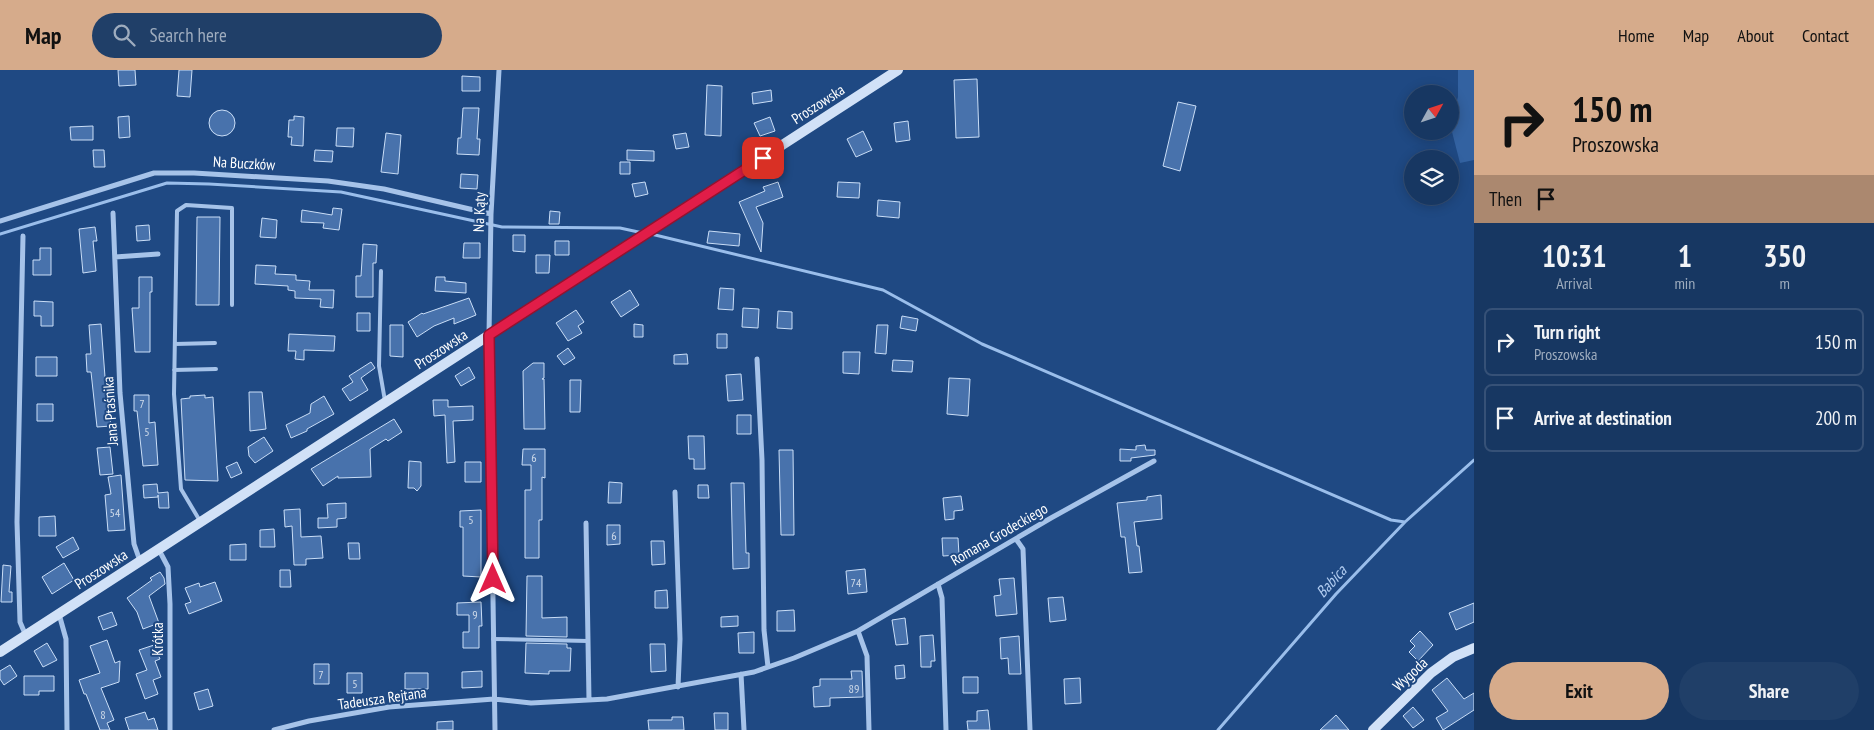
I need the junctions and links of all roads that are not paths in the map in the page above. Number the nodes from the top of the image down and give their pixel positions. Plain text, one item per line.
1 (499, 70) edge
2 (898, 70) edge
3 (113, 212) dead end
4 (491, 216) junction
5 (0, 221) edge
6 (23, 236) dead end
7 (158, 254) dead end
8 (115, 257) junction
9 (381, 271) dead end
10 (232, 305) dead end
11 (489, 335) junction
12 (215, 343) dead end
13 (175, 344) junction
14 (757, 359) dead end
15 (174, 370) junction
16 (216, 370) dead end
17 (385, 403) junction
18 (1154, 462) dead end
19 (676, 492) dead end
20 (201, 523) junction
21 (586, 523) dead end
22 (1016, 539) junction
23 (159, 550) junction
24 (140, 562) junction
25 (938, 584) junction
26 (59, 614) junction
27 (858, 631) junction
28 (26, 636) junction
29 (493, 639) junction
30 (588, 641) junction
31 (1474, 648) edge
32 (0, 652) edge
33 (768, 667) junction
34 (741, 674) junction
35 (678, 687) junction
36 (494, 699) junction
37 (589, 700) junction
38 (1378, 728) edge
39 (67, 730) edge
40 (170, 730) edge
41 (274, 730) edge
42 (495, 730) edge
43 (744, 730) edge
44 (869, 730) edge
45 (946, 730) edge
46 (1030, 730) edge

1 - 4 street, Na Kąty
2 - 11 main road, Proszowska
3 - 8 street, Jana Ptaśnika
4 - 5 street, Na Buczków
4 - 11 street, Na Kąty
6 - 28 street
7 - 8 street
8 - 24 street, Jana Ptaśnika
9 - 17 lane
10 - 13 lane
11 - 17 main road, Proszowska
11 - 29 street, Na Kąty
12 - 13 lane
13 - 15 lane
14 - 33 street
15 - 16 lane
15 - 20 lane
17 - 20 main road, Proszowska
18 - 22 street, Romana Grodeckiego
19 - 35 street
20 - 23 main road, Proszowska
21 - 30 street
22 - 25 street, Romana Grodeckiego
22 - 46 street
23 - 24 main road, Proszowska
23 - 40 street, Krótka
24 - 26 main road, Proszowska
25 - 27 street, Romana Grodeckiego
25 - 45 street
26 - 28 main road, Proszowska
26 - 39 street
27 - 33 street, Romana Grodeckiego
27 - 44 street
28 - 32 main road, Proszowska
29 - 30 lane
29 - 36 street, Na Kąty
30 - 37 street
31 - 38 main road, Wygoda
33 - 34 street, Romana Grodeckiego
34 - 35 street, Romana Grodeckiego
34 - 43 street
35 - 37 street, Romana Grodeckiego
36 - 37 street, Romana Grodeckiego
36 - 41 street, Tadeusza Rejtana
36 - 42 street, Na Kąty

